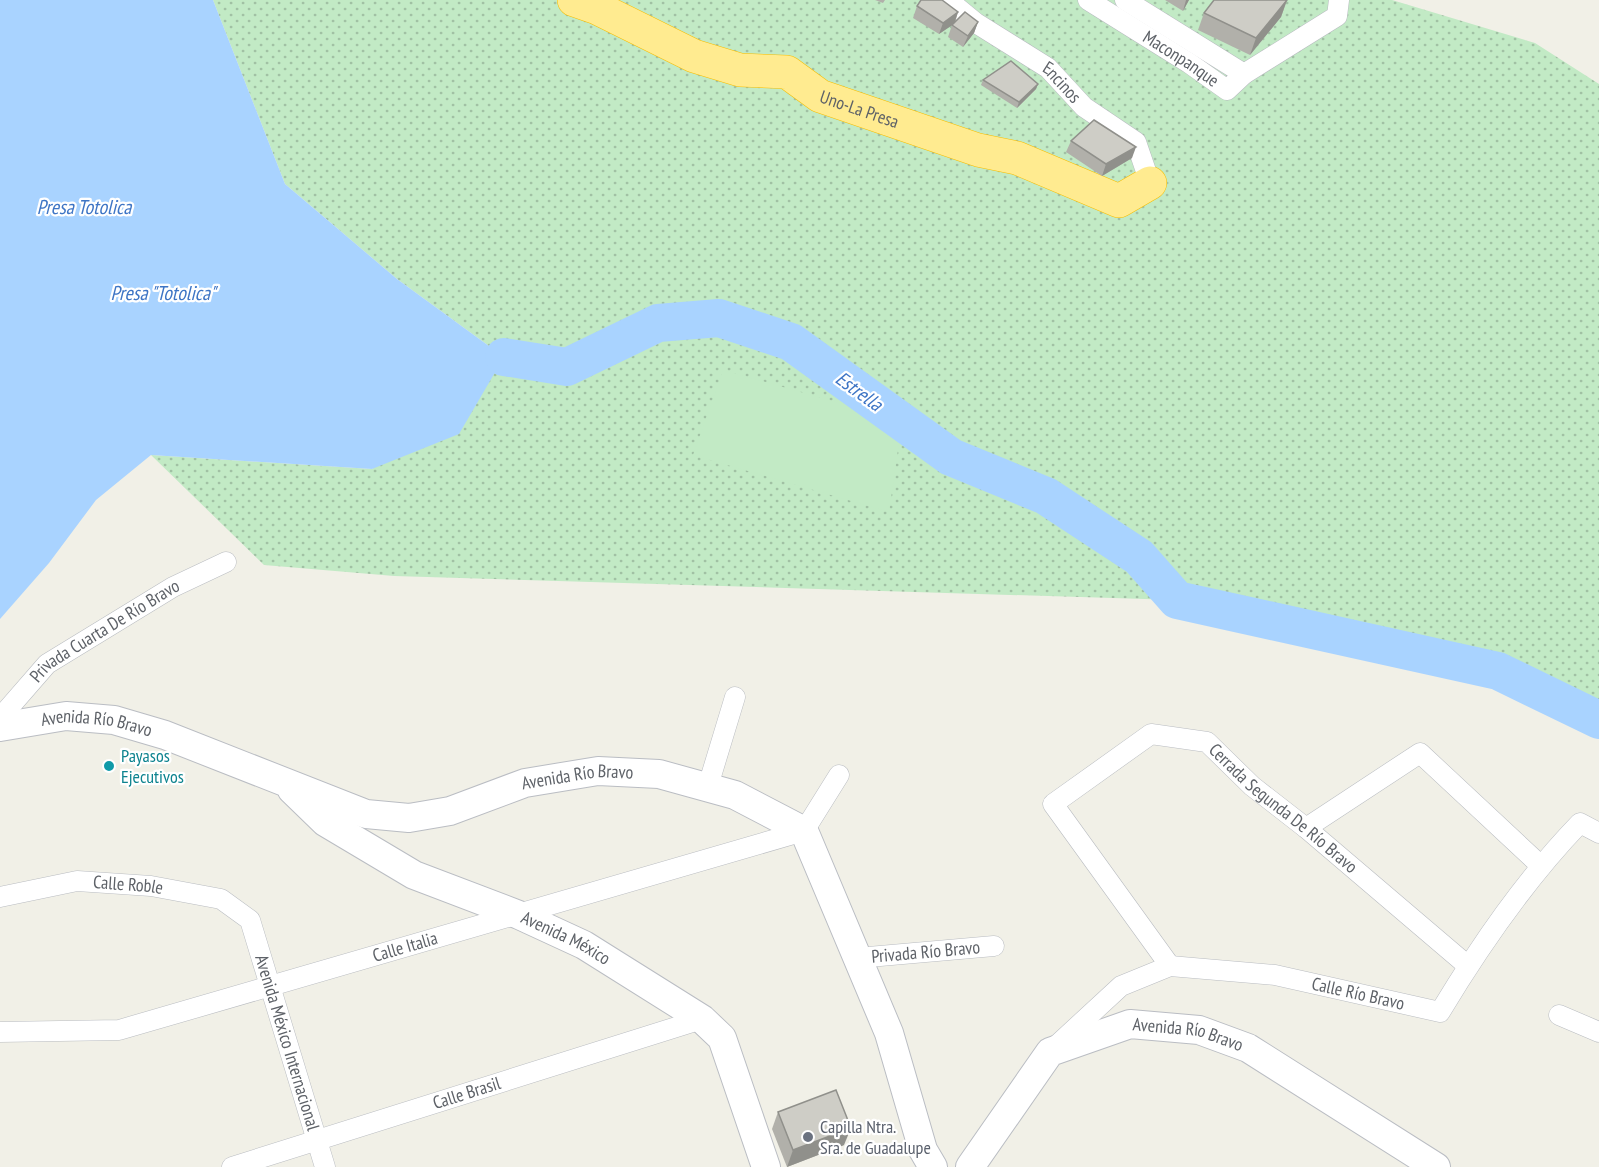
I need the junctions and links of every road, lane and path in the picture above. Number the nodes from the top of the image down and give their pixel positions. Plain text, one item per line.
1 (948, 0) edge
2 (1088, 0) edge
3 (1125, 0) edge
4 (1339, 0) edge
5 (592, 3) edge
6 (1244, 74) junction
7 (1150, 183) joint
8 (226, 562) dead end
9 (735, 698) dead end
10 (0, 718) edge
11 (0, 727) edge
12 (839, 775) dead end
13 (284, 782) junction
14 (708, 786) junction
15 (1306, 828) junction
16 (804, 831) junction
17 (1599, 833) edge
18 (1540, 865) junction
19 (0, 897) edge
20 (519, 915) junction
21 (250, 920) joint
22 (994, 946) dead end
23 (857, 958) junction
24 (1170, 966) junction
25 (1468, 966) junction
26 (270, 985) junction
27 (1559, 1015) dead end
28 (702, 1019) junction
29 (0, 1032) edge
30 (1599, 1032) edge
31 (1050, 1052) junction
32 (317, 1142) junction
33 (232, 1167) edge
34 (325, 1167) edge
35 (766, 1167) edge
36 (933, 1167) edge
37 (970, 1167) edge
38 (1436, 1167) edge

1 - 7 street, Encinos
2 - 6 street, Maconpanque
3 - 6 street, Maconpanque
4 - 6 street
5 - 7 highway, Uno-La Presa
8 - 10 street, Privada Cuarta De Río Bravo
9 - 14 street
11 - 13 street, Avenida Río Bravo
12 - 16 street
13 - 14 street, Avenida Río Bravo
13 - 20 street, Avenida México
14 - 16 street, Avenida Río Bravo
15 - 18 street
15 - 24 street, Cerrada Segunda De Río Bravo
15 - 25 street, Cerrada Segunda De Río Bravo
16 - 20 street, Calle Italia
16 - 23 street
17 - 18 street, Calle Río Bravo
18 - 25 street, Calle Río Bravo
19 - 21 street, Calle Roble
20 - 26 street, Calle Italia
20 - 28 street, Avenida México
21 - 26 street, Avenida México Internacional
22 - 23 street, Privada Río Bravo
23 - 36 street
24 - 25 street, Calle Río Bravo
24 - 31 street, Calle Río Bravo
26 - 29 street, Calle Italia
26 - 32 street, Avenida México Internacional
27 - 30 street
28 - 32 street, Calle Brasil
28 - 35 street, Avenida México
31 - 37 street
31 - 38 street, Avenida Río Bravo
32 - 33 street, Calle Brasil
32 - 34 street, Avenida México Internacional

